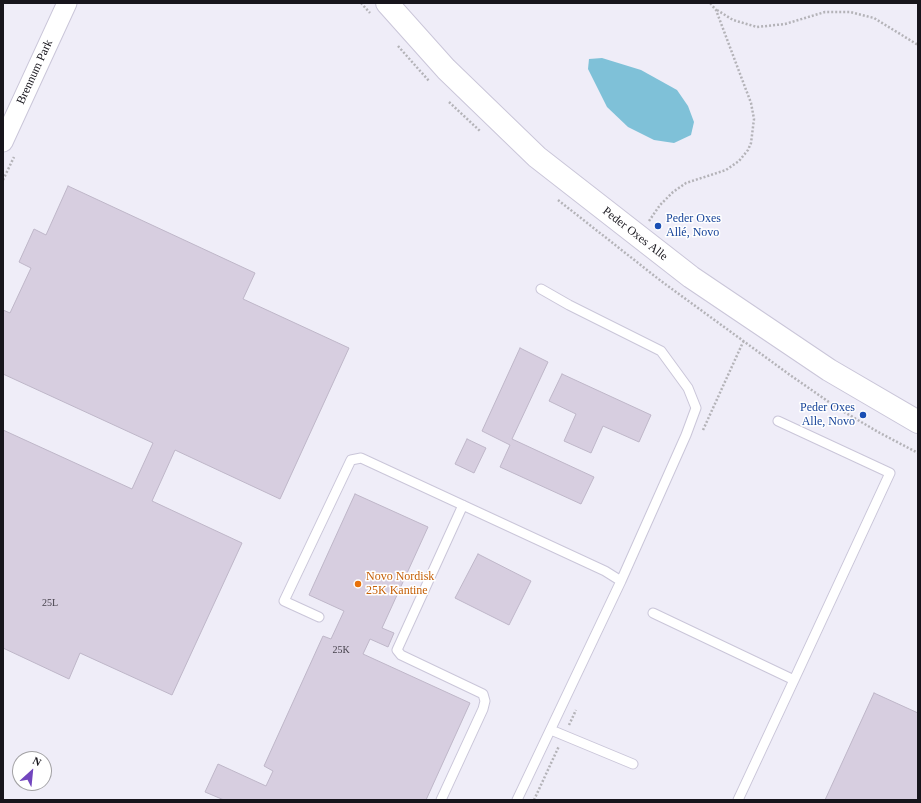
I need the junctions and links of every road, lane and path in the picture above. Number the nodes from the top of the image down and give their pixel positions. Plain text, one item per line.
1 (67, 3) edge
2 (387, 3) edge
3 (710, 3) edge
4 (716, 10) junction
5 (918, 45) edge
6 (3, 142) edge
7 (633, 246) junction
8 (542, 289) dead end
9 (778, 421) dead end
10 (918, 422) edge
11 (463, 505) junction
12 (621, 581) junction
13 (653, 614) dead end
14 (319, 617) dead end
15 (794, 680) junction
16 (551, 730) junction
17 (633, 764) dead end
18 (441, 800) edge
19 (517, 800) edge
20 (738, 800) edge

1 - 6 street, Brennum Park
2 - 7 street, Peder Oxes Alle
3 - 4 path
4 - 5 path
4 - 7 path
7 - 10 street, Peder Oxes Alle
8 - 12 lane
9 - 15 lane
11 - 12 lane
11 - 14 lane
11 - 18 lane
12 - 16 lane
13 - 15 lane
15 - 20 lane
16 - 17 lane
16 - 19 lane

